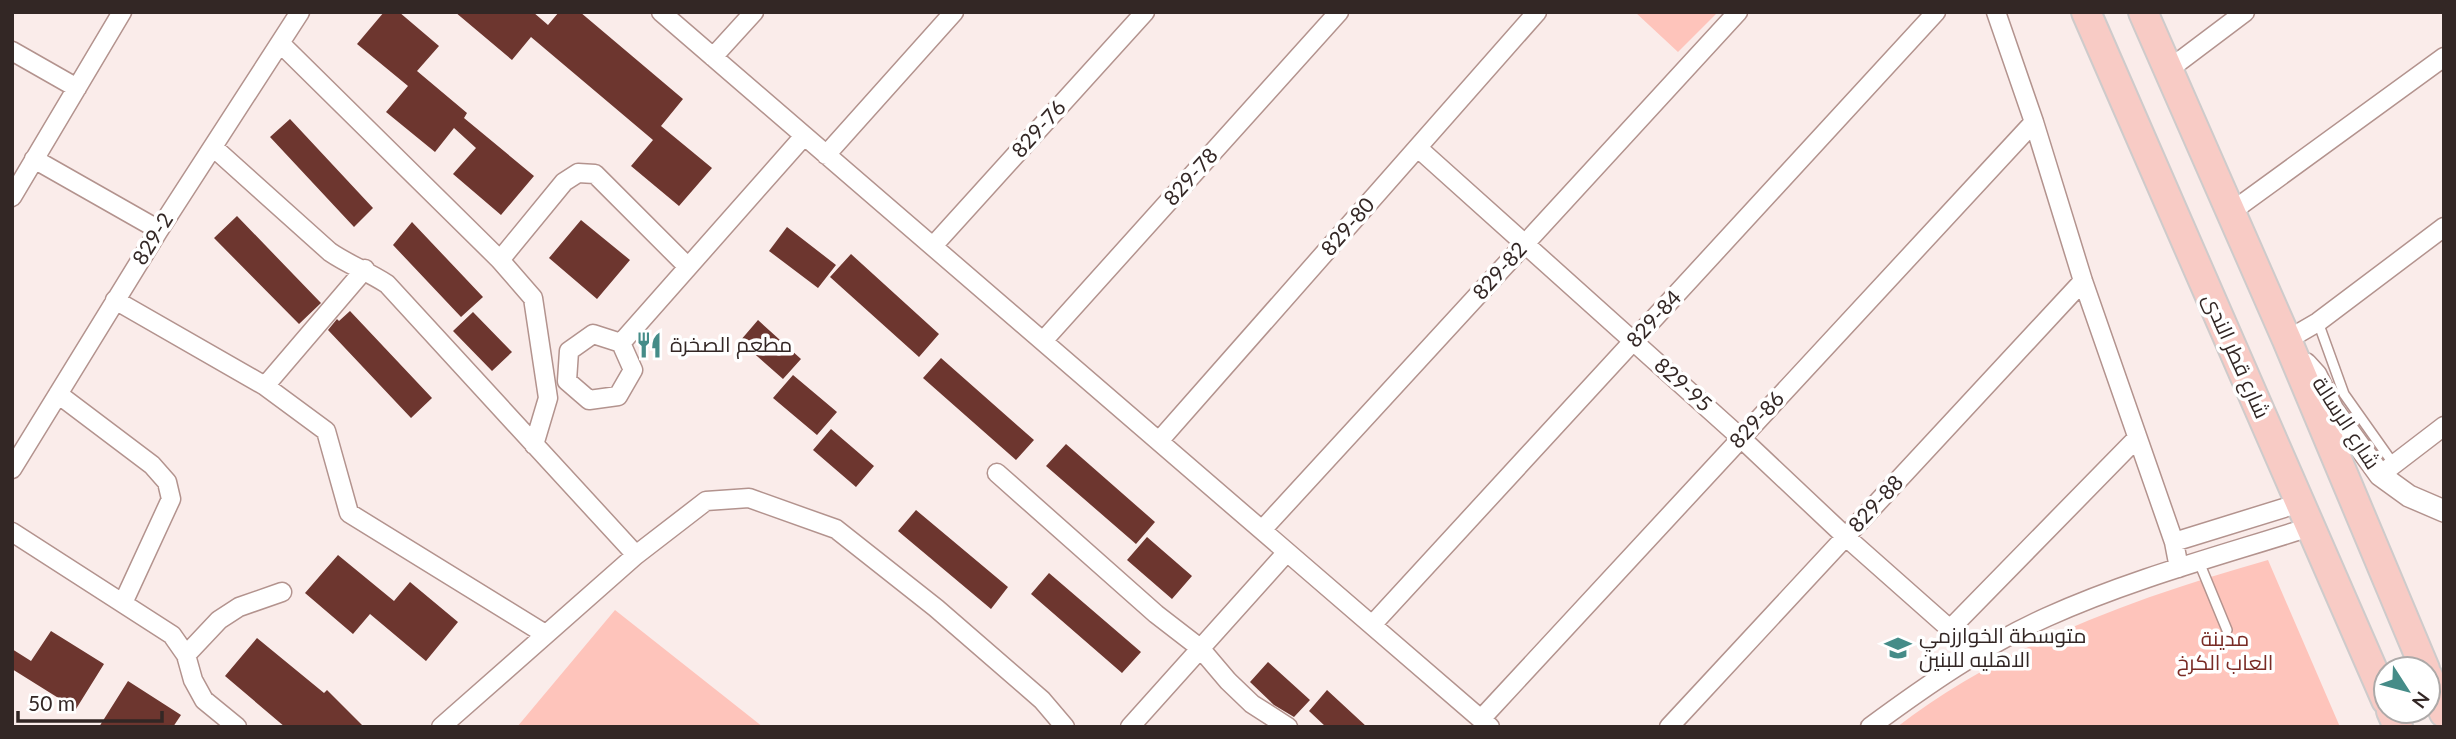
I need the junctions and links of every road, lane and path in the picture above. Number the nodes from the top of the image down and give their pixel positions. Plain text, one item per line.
1 (122, 12) edge
2 (300, 12) edge
3 (661, 12) edge
4 (754, 12) edge
5 (954, 12) edge
6 (1146, 12) edge
7 (1339, 12) edge
8 (1537, 12) edge
9 (1738, 12) edge
10 (1936, 12) edge
11 (1996, 12) edge
12 (2086, 12) edge
13 (2143, 12) edge
14 (2245, 12) edge
15 (280, 43) junction
16 (12, 51) edge
17 (713, 57) junction
18 (2444, 57) edge
19 (2168, 70) junction
20 (77, 88) junction
21 (2034, 122) junction
22 (804, 136) junction
23 (213, 147) junction
24 (1418, 148) junction
25 (826, 155) junction
26 (34, 159) junction
27 (12, 197) edge
28 (2231, 212) junction
29 (2444, 227) edge
30 (159, 230) junction
31 (1525, 244) junction
32 (933, 246) junction
33 (500, 260) junction
34 (688, 267) junction
35 (365, 269) junction
36 (2083, 281) junction
37 (115, 300) junction
38 (2318, 322) junction
39 (1043, 341) junction
40 (1633, 341) junction
41 (621, 343) dead end
42 (2289, 344) junction
43 (265, 386) junction
44 (58, 394) junction
45 (2444, 426) edge
46 (1741, 438) junction
47 (2137, 438) junction
48 (1159, 441) junction
49 (534, 445) junction
50 (12, 469) edge
51 (2387, 471) junction
52 (997, 473) dead end
53 (2444, 511) edge
54 (2305, 515) junction
55 (1262, 530) junction
56 (12, 532) edge
57 (1846, 537) junction
58 (2174, 542) junction
59 (1287, 552) junction
60 (636, 555) junction
61 (2199, 562) junction
62 (2179, 568) junction
63 (282, 592) dead end
64 (123, 603) junction
65 (1372, 625) junction
66 (1950, 629) junction
67 (2227, 630) dead end
68 (545, 634) junction
69 (1200, 648) junction
70 (1977, 653) junction
71 (186, 655) junction
72 (2419, 655) edge
73 (2372, 668) edge
74 (1486, 723) edge
75 (237, 727) edge
76 (441, 727) edge
77 (1065, 727) edge
78 (1130, 727) edge
79 (1288, 727) edge
80 (1669, 727) edge
81 (1870, 727) edge

1 - 20 street
2 - 15 street, 829-2
3 - 17 street
4 - 17 street
5 - 25 street
6 - 32 street, 829-76
7 - 39 street, 829-78
8 - 24 street, 829-80
9 - 31 street, 829-82
10 - 40 street, 829-84
11 - 21 street
12 - 54 main road, شارع قطر الندى
13 - 19 main road
14 - 19 street
15 - 23 street, 829-2
15 - 33 street
16 - 20 street
17 - 22 street
18 - 28 street
19 - 28 main road
20 - 26 street
21 - 36 street
21 - 46 street, 829-86
22 - 25 street
22 - 34 street
23 - 30 street, 829-2
23 - 35 street
24 - 31 street, 829-95
24 - 48 street, 829-80
25 - 32 street
26 - 27 street
26 - 30 street
28 - 42 main road
29 - 38 street
30 - 37 street, 829-2
31 - 40 street, 829-95
31 - 55 street, 829-82
32 - 39 street
33 - 34 street
33 - 49 street
34 - 41 street
35 - 43 street
35 - 49 street
36 - 47 street
36 - 57 street, 829-88
37 - 43 street
37 - 44 street, 829-2
38 - 42 street
38 - 51 lane
39 - 48 street
40 - 46 street, 829-95
40 - 65 street, 829-84
42 - 51 street, شارع الرسالة
42 - 72 main road
43 - 68 street
44 - 50 street, 829-2
44 - 64 street
45 - 51 street
46 - 57 street, 829-95
46 - 74 street, 829-86
47 - 58 street
47 - 66 street
48 - 55 street
49 - 60 street
51 - 53 street, شارع الرسالة
52 - 69 street
54 - 58 street
54 - 61 street
54 - 73 main road, شارع قطر الندى
55 - 59 street
56 - 64 street
57 - 66 street, 829-95
57 - 80 street, 829-88
58 - 62 street
59 - 65 street
59 - 69 street
60 - 68 street
60 - 77 street
61 - 62 street
61 - 67 lane
62 - 70 street
63 - 71 street
64 - 71 street
65 - 74 street
66 - 70 street, 829-95
68 - 76 street
69 - 78 street
69 - 79 street
70 - 81 street
71 - 75 street

